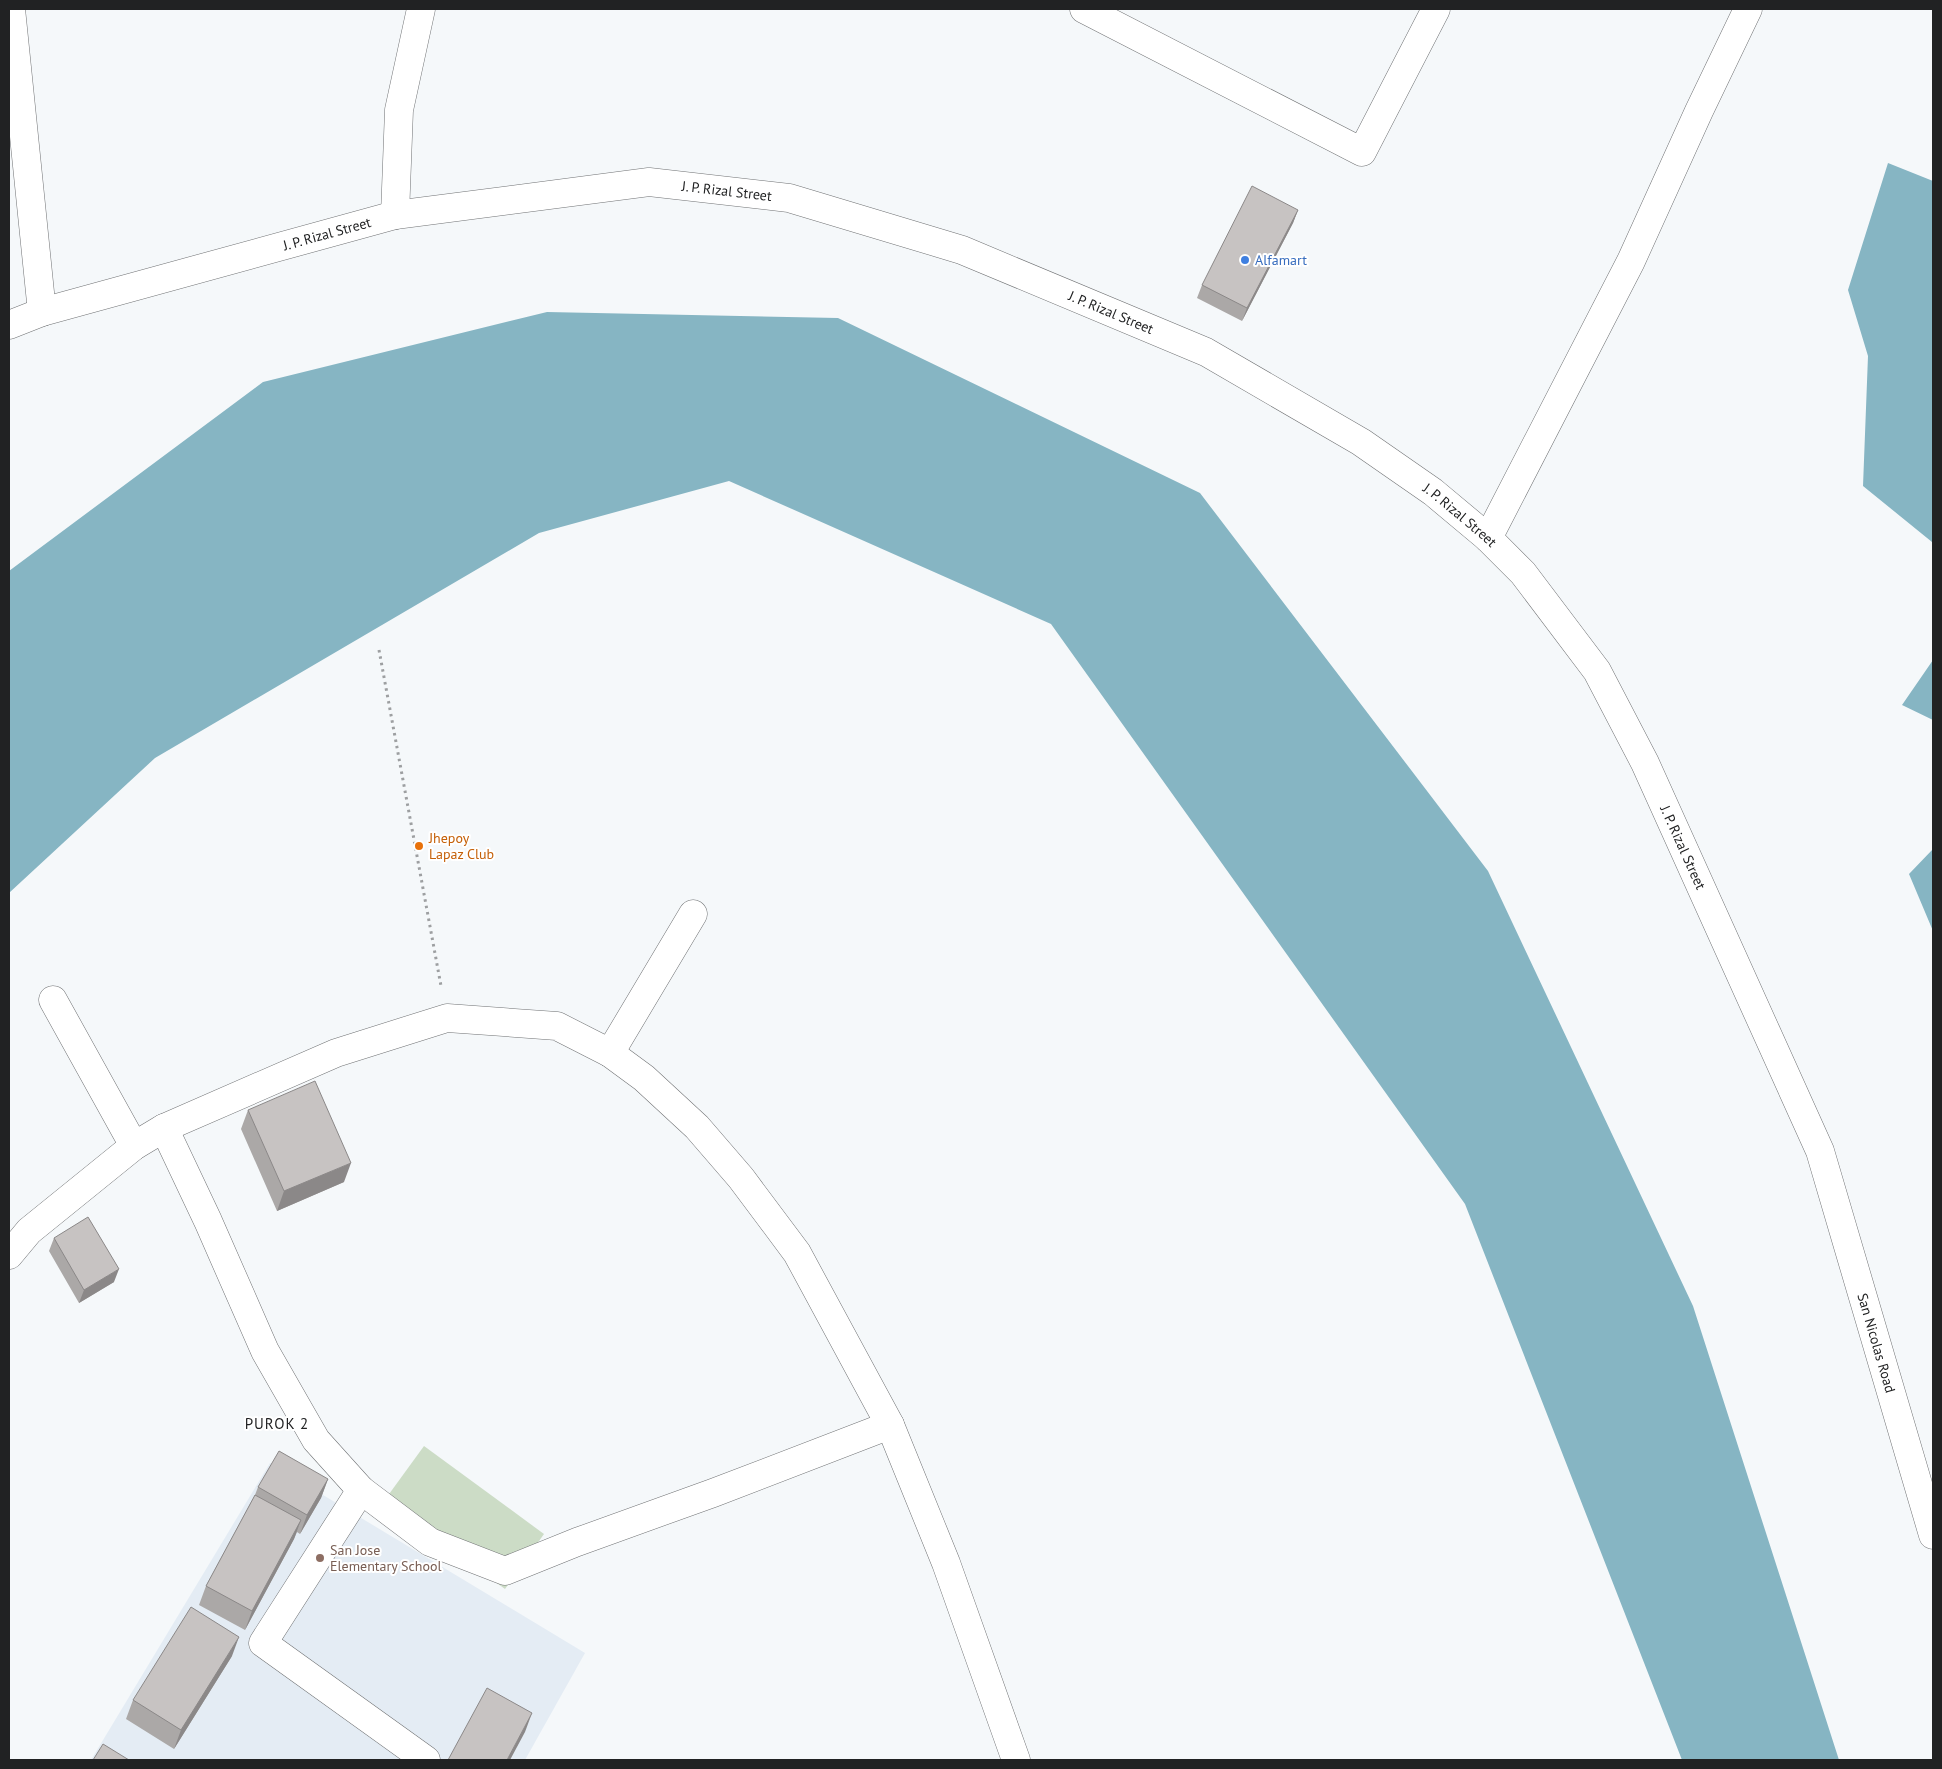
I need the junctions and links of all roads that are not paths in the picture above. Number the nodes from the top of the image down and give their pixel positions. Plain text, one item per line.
1 (11, 9) edge
2 (421, 9) edge
3 (1084, 9) edge
4 (1436, 9) edge
5 (1748, 9) edge
6 (395, 215) junction
7 (42, 312) junction
8 (9, 325) edge
9 (1488, 538) junction
10 (693, 914) dead end
11 (53, 1000) dead end
12 (610, 1053) junction
13 (164, 1128) junction
14 (134, 1146) junction
15 (1820, 1151) joint
16 (9, 1255) edge
17 (890, 1425) junction
18 (361, 1490) junction
19 (1933, 1535) edge
20 (426, 1760) edge
21 (1016, 1760) edge

1 - 7 street
2 - 6 street
3 - 4 street
5 - 9 street
6 - 7 street, J. P. Rizal Street
6 - 9 street, J. P. Rizal Street
7 - 8 street, J. P. Rizal Street
9 - 15 street, J. P. Rizal Street
10 - 12 street
11 - 14 street
12 - 13 street
12 - 17 street
13 - 14 street
13 - 18 street
14 - 16 street
15 - 19 street, San Nicolas Road
17 - 18 street
17 - 21 street
18 - 20 street

